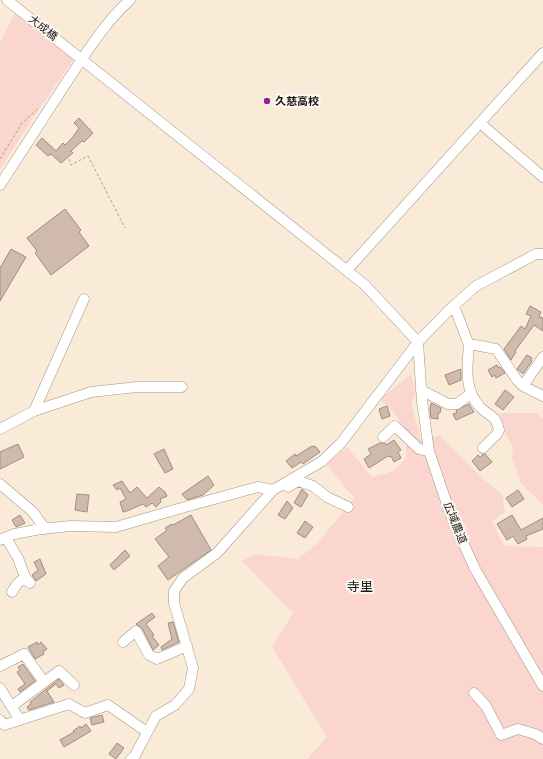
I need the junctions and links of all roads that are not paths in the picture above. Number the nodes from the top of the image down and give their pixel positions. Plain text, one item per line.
1 (7, 0) edge
2 (130, 0) edge
3 (543, 53) edge
4 (80, 58) junction
5 (480, 123) junction
6 (543, 177) edge
7 (0, 185) edge
8 (543, 254) edge
9 (347, 270) junction
10 (84, 300) dead end
11 (454, 306) junction
12 (418, 342) junction
13 (469, 346) junction
14 (543, 357) edge
15 (523, 386) junction
16 (182, 387) dead end
17 (421, 390) junction
18 (470, 394) junction
19 (543, 396) edge
20 (34, 411) junction
21 (0, 429) edge
22 (383, 437) dead end
23 (483, 448) dead end
24 (429, 451) junction
25 (0, 484) edge
26 (273, 490) junction
27 (348, 508) dead end
28 (253, 512) junction
29 (45, 528) junction
30 (3, 539) edge
31 (12, 592) dead end
32 (123, 642) dead end
33 (187, 646) junction
34 (0, 666) edge
35 (44, 682) junction
36 (74, 685) dead end
37 (543, 686) edge
38 (0, 688) edge
39 (474, 692) dead end
40 (12, 706) junction
41 (0, 720) edge
42 (20, 720) junction
43 (147, 732) junction
44 (543, 739) edge
45 (130, 759) edge

1 - 4 street, 大成橋
2 - 4 street
3 - 5 street
4 - 7 street
4 - 9 street, 大成橋
5 - 6 street
5 - 9 street
8 - 11 street
9 - 12 street, 大成橋
10 - 20 street
11 - 12 street
11 - 13 street
12 - 17 street, 広域農道
12 - 26 street
13 - 15 street
13 - 18 street
14 - 15 street
15 - 19 street
16 - 20 street
17 - 18 street
17 - 24 street, 広域農道
18 - 23 street
20 - 21 street
22 - 24 street
24 - 37 street, 広域農道
25 - 29 street
26 - 28 street
26 - 29 street
27 - 28 street
28 - 33 street
29 - 30 street
30 - 31 street
32 - 33 street
33 - 43 street
34 - 35 street
35 - 36 street
35 - 40 street
38 - 40 street
39 - 44 street
40 - 42 street
41 - 42 street
42 - 43 street
43 - 45 street

